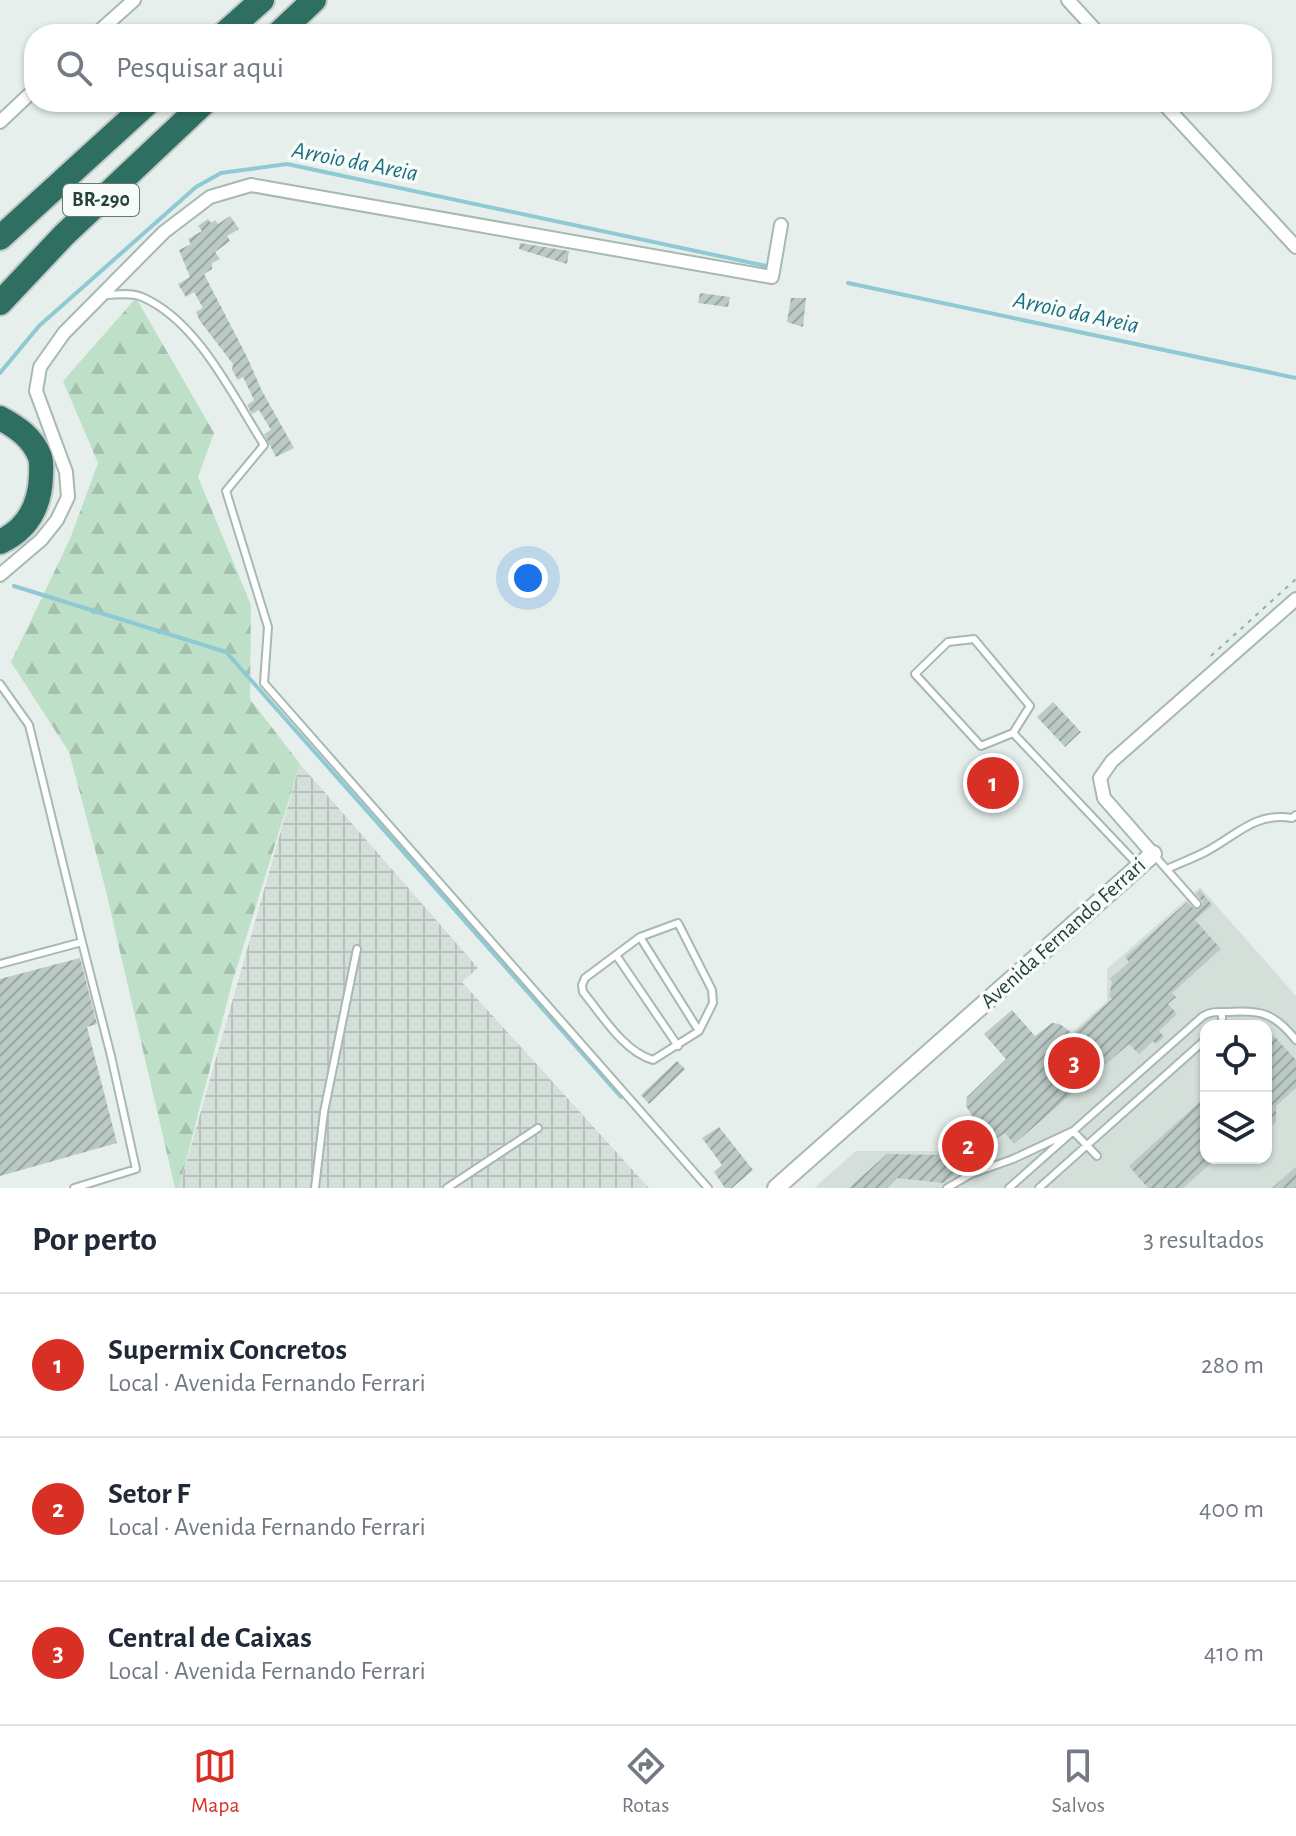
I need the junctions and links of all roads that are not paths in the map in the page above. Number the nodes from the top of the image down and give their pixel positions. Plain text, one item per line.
1 (134, 0) edge
2 (262, 0) edge
3 (314, 0) edge
4 (1068, 0) edge
5 (107, 24) edge
6 (235, 24) edge
7 (289, 24) edge
8 (1090, 24) edge
9 (24, 99) edge
10 (138, 112) edge
11 (194, 112) edge
12 (1171, 112) edge
13 (0, 122) edge
14 (781, 225) dead end
15 (0, 238) edge
16 (1296, 247) edge
17 (99, 296) junction
18 (0, 303) edge
19 (0, 418) edge
20 (0, 542) edge
21 (0, 575) edge
22 (1296, 599) edge
23 (0, 684) edge
24 (1013, 733) junction
25 (1296, 815) edge
26 (1153, 854) junction
27 (1139, 866) junction
28 (1167, 869) junction
29 (1197, 904) dead end
30 (640, 937) junction
31 (82, 942) junction
32 (357, 949) dead end
33 (616, 955) junction
34 (0, 964) edge
35 (1222, 1012) junction
36 (1222, 1020) edge
37 (699, 1031) junction
38 (1296, 1040) edge
39 (1200, 1044) edge
40 (678, 1046) junction
41 (538, 1128) dead end
42 (1073, 1131) junction
43 (1086, 1145) junction
44 (1097, 1156) dead end
45 (74, 1188) edge
46 (315, 1188) edge
47 (447, 1188) edge
48 (708, 1188) edge
49 (776, 1188) edge
50 (947, 1188) edge
51 (1009, 1188) edge
52 (1039, 1188) edge

1 - 5 street
2 - 6 highway
3 - 7 highway
4 - 8 street
9 - 13 street
10 - 15 highway, BR-290
11 - 18 highway, BR-290
12 - 16 street
14 - 17 street
17 - 21 street
17 - 48 lane
19 - 20 highway
22 - 26 street, Avenida Fernando Ferrari
23 - 31 lane
24 - 24 lane
24 - 27 lane
25 - 28 lane
26 - 27 street, Avenida Fernando Ferrari
26 - 28 lane
27 - 49 street, Avenida Fernando Ferrari
28 - 29 lane
30 - 33 lane
30 - 37 lane
30 - 37 lane
31 - 34 lane
31 - 45 lane
32 - 46 lane
33 - 40 lane
33 - 40 lane
35 - 36 lane
35 - 38 lane
35 - 42 lane
37 - 40 lane
39 - 43 lane
41 - 47 lane
42 - 43 lane
42 - 50 lane
42 - 51 lane
43 - 44 lane
43 - 52 lane

